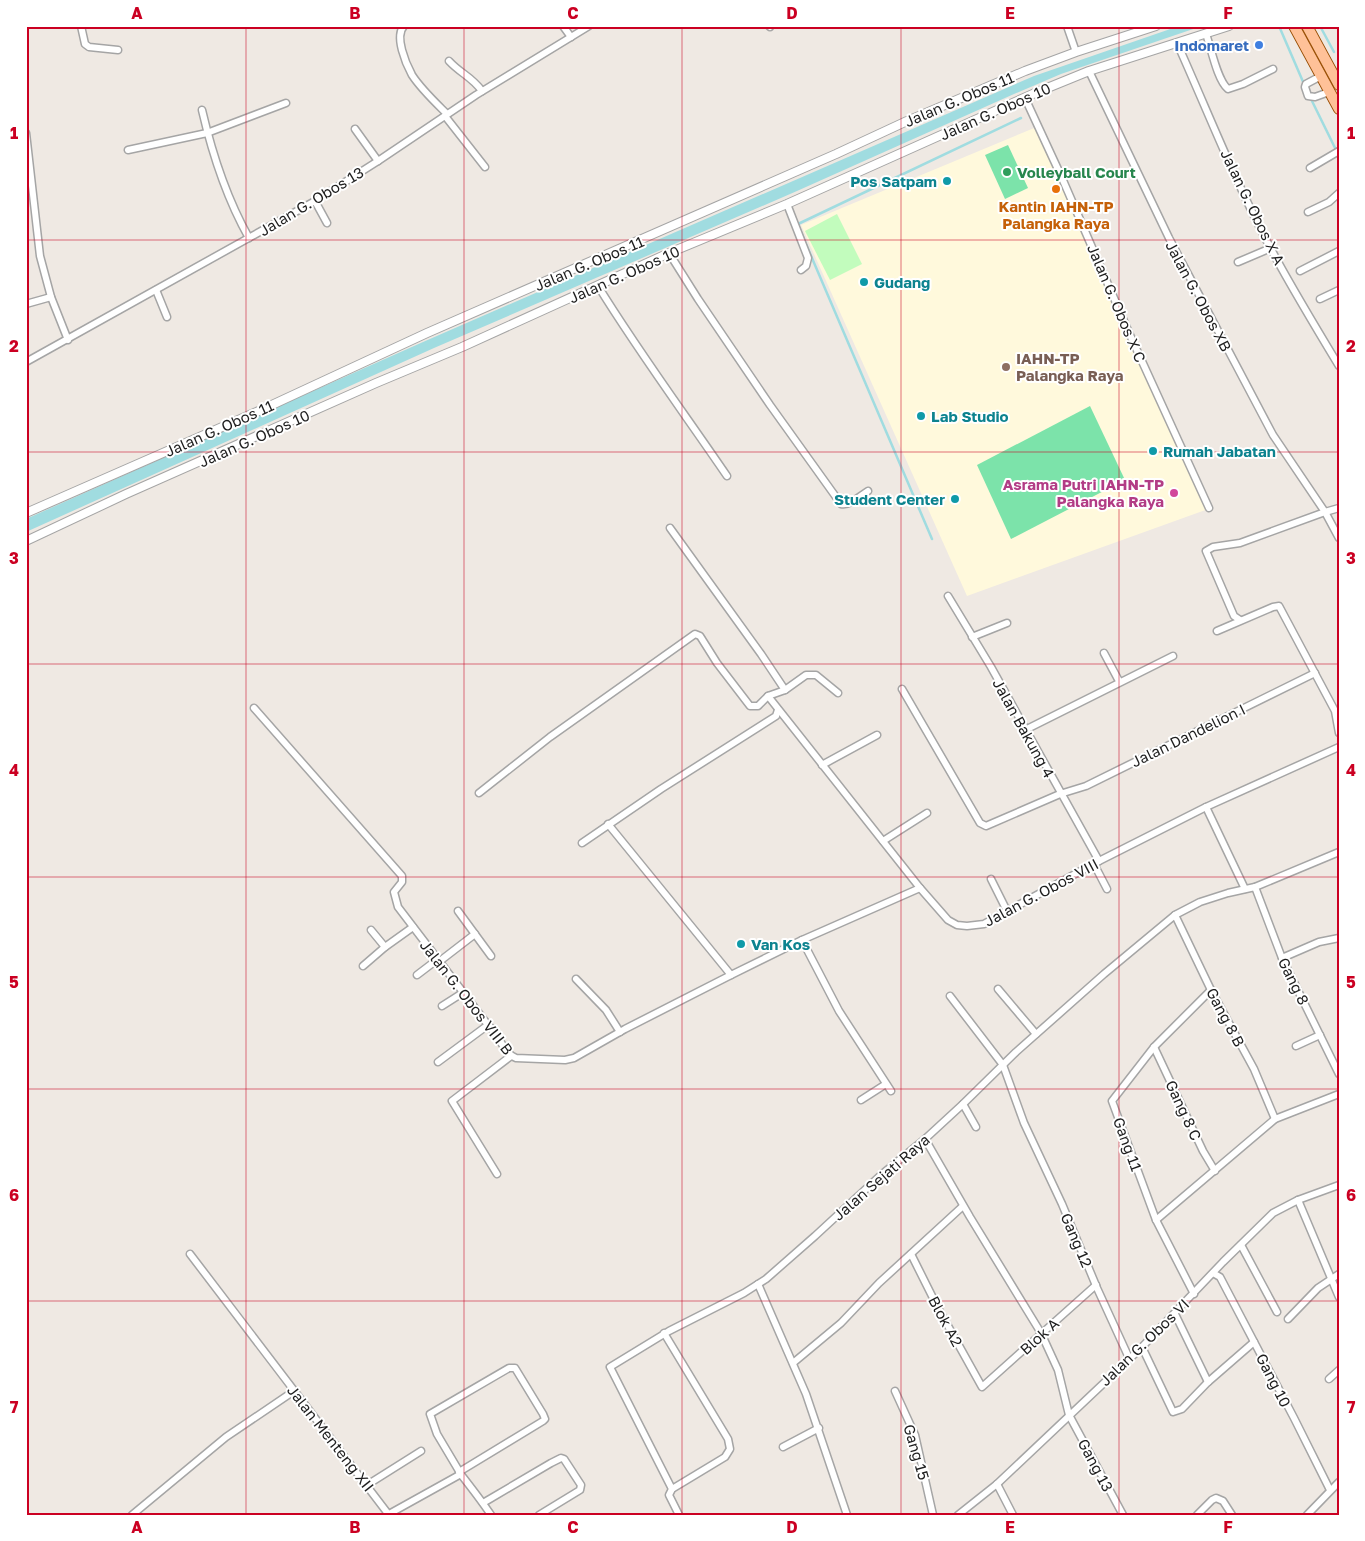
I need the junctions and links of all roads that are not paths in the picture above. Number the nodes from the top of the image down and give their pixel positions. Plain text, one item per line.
1 (81, 26) edge
2 (404, 26) edge
3 (563, 26) edge
4 (588, 26) edge
5 (1067, 26) edge
6 (1156, 26) edge
7 (1229, 26) edge
8 (1294, 26) edge
9 (1307, 26) edge
10 (1206, 34) junction
11 (571, 37) junction
12 (1178, 43) junction
13 (118, 50) dead end
14 (1076, 52) junction
15 (449, 61) dead end
16 (1273, 69) dead end
17 (1089, 71) junction
18 (1321, 76) junction
19 (1339, 85) edge
20 (482, 91) junction
21 (1329, 92) junction
22 (1024, 98) junction
23 (286, 104) dead end
24 (1339, 109) edge
25 (202, 110) dead end
26 (446, 115) junction
27 (355, 128) dead end
28 (26, 133) edge
29 (208, 133) junction
30 (128, 150) dead end
31 (1339, 151) edge
32 (28, 156) edge
33 (378, 161) junction
34 (485, 166) dead end
35 (1310, 168) dead end
36 (1339, 194) edge
37 (315, 201) junction
38 (787, 204) junction
39 (26, 206) edge
40 (34, 206) junction
41 (1308, 212) dead end
42 (327, 223) dead end
43 (249, 238) junction
44 (1271, 248) junction
45 (1339, 251) edge
46 (669, 253) junction
47 (1238, 262) dead end
48 (801, 270) dead end
49 (1300, 271) dead end
50 (598, 286) junction
51 (156, 290) junction
52 (1339, 290) edge
53 (52, 298) junction
54 (1320, 299) dead end
55 (26, 304) edge
56 (167, 317) dead end
57 (68, 340) junction
58 (26, 362) edge
59 (1339, 366) edge
60 (727, 476) dead end
61 (868, 490) dead end
62 (1209, 508) dead end
63 (1339, 508) edge
64 (1325, 512) junction
65 (26, 513) edge
66 (670, 528) dead end
67 (1339, 538) edge
68 (26, 541) edge
69 (948, 596) dead end
70 (1240, 620) junction
71 (1007, 623) dead end
72 (1217, 630) dead end
73 (972, 637) junction
74 (1104, 654) dead end
75 (1172, 656) dead end
76 (1315, 673) junction
77 (1121, 680) junction
78 (902, 689) dead end
79 (785, 690) junction
80 (838, 693) dead end
81 (768, 696) junction
82 (254, 708) dead end
83 (778, 710) junction
84 (1337, 710) edge
85 (1025, 730) junction
86 (1339, 733) edge
87 (877, 735) dead end
88 (1339, 747) edge
89 (822, 765) junction
90 (479, 794) dead end
91 (1060, 794) junction
92 (1206, 807) junction
93 (926, 813) dead end
94 (608, 824) junction
95 (883, 841) junction
96 (582, 843) dead end
97 (1339, 852) edge
98 (1097, 863) junction
99 (991, 879) dead end
100 (1255, 887) junction
101 (920, 888) junction
102 (1107, 889) dead end
103 (1245, 889) junction
104 (458, 911) dead end
105 (1007, 911) junction
106 (1175, 916) junction
107 (413, 927) junction
108 (371, 930) dead end
109 (474, 934) junction
110 (1339, 938) edge
111 (802, 940) junction
112 (385, 947) junction
113 (491, 956) dead end
114 (1282, 958) junction
115 (439, 960) junction
116 (363, 966) dead end
117 (417, 975) dead end
118 (731, 975) junction
119 (576, 979) dead end
120 (998, 989) dead end
121 (1211, 990) junction
122 (464, 992) junction
123 (950, 996) dead end
124 (442, 1006) dead end
125 (488, 1025) junction
126 (620, 1032) junction
127 (1036, 1034) junction
128 (1320, 1035) junction
129 (1296, 1046) dead end
130 (1154, 1048) junction
131 (511, 1056) junction
132 (438, 1062) dead end
133 (1003, 1065) junction
134 (1339, 1074) edge
135 (886, 1084) junction
136 (891, 1091) dead end
137 (1339, 1094) edge
138 (861, 1100) dead end
139 (963, 1104) junction
140 (1275, 1119) junction
141 (976, 1127) dead end
142 (925, 1139) junction
143 (1215, 1171) junction
144 (497, 1174) dead end
145 (1339, 1185) edge
146 (1298, 1200) junction
147 (963, 1206) junction
148 (1156, 1220) junction
149 (1241, 1245) junction
150 (190, 1254) dead end
151 (911, 1254) junction
152 (1213, 1273) junction
153 (1339, 1274) edge
154 (1332, 1278) junction
155 (758, 1284) junction
156 (1096, 1285) junction
157 (1194, 1294) junction
158 (1339, 1297) edge
159 (1277, 1312) dead end
160 (1175, 1314) junction
161 (1288, 1319) dead end
162 (664, 1334) junction
163 (1041, 1334) junction
164 (1254, 1342) junction
165 (1142, 1347) junction
166 (1129, 1358) junction
167 (793, 1363) junction
168 (1339, 1370) edge
169 (1329, 1379) dead end
170 (1208, 1382) junction
171 (982, 1387) joint
172 (294, 1391) junction
173 (895, 1391) dead end
174 (1069, 1415) junction
175 (818, 1428) junction
176 (783, 1447) dead end
177 (421, 1451) dead end
178 (460, 1473) junction
179 (1339, 1482) edge
180 (997, 1484) junction
181 (367, 1485) junction
182 (672, 1489) junction
183 (1330, 1490) junction
184 (483, 1503) junction
185 (389, 1514) edge
186 (132, 1515) edge
187 (492, 1515) edge
188 (539, 1515) edge
189 (678, 1515) edge
190 (847, 1515) edge
191 (932, 1515) edge
192 (958, 1515) edge
193 (1012, 1515) edge
194 (1123, 1515) edge
195 (1197, 1515) edge
196 (1232, 1515) edge
197 (1307, 1515) edge

1 - 13 street
2 - 26 street
3 - 11 street
4 - 11 street, Jalan G. Obos 13
5 - 14 street
6 - 14 street, Jalan G. Obos 11
7 - 10 street, Jalan G. Obos 10
8 - 18 main road
9 - 19 main road
10 - 12 street, Jalan G. Obos 10
10 - 16 street
11 - 20 street, Jalan G. Obos 13
12 - 17 street, Jalan G. Obos 10
12 - 44 street, Jalan G. Obos X A
14 - 65 street, Jalan G. Obos 11
15 - 20 street
17 - 22 street, Jalan G. Obos 10
17 - 64 street, Jalan G. Obos XB
18 - 21 main road
18 - 21 street
20 - 26 street, Jalan G. Obos 13
21 - 24 main road
22 - 38 street, Jalan G. Obos 10
22 - 62 street, Jalan G. Obos X C
23 - 29 street
25 - 29 street
26 - 33 street, Jalan G. Obos 13
26 - 34 street
27 - 33 street
28 - 32 street
29 - 30 street
29 - 43 street
31 - 35 street
32 - 40 street
33 - 37 street, Jalan G. Obos 13
36 - 41 street
37 - 42 street
37 - 43 street, Jalan G. Obos 13
38 - 46 street, Jalan G. Obos 10
38 - 48 street
39 - 40 street
40 - 53 street
43 - 51 street, Jalan G. Obos 13
44 - 47 street
44 - 59 street, Jalan G. Obos X A
45 - 49 street
46 - 50 street, Jalan G. Obos 10
46 - 61 street
50 - 60 street
50 - 68 street, Jalan G. Obos 10
51 - 56 street
51 - 57 street, Jalan G. Obos 13
52 - 54 street
53 - 55 street
53 - 57 street
57 - 58 street, Jalan G. Obos 13
63 - 64 street
64 - 67 street
64 - 70 street
66 - 79 street
69 - 73 street, Jalan Bakung 4
70 - 72 street
70 - 76 street
71 - 73 street
73 - 85 street, Jalan Bakung 4
74 - 77 street
75 - 77 street
76 - 84 street
76 - 91 street, Jalan Dandelion I
77 - 85 street
78 - 91 street, Jalan Dandelion I
79 - 80 street
79 - 81 street
81 - 83 street, Jalan G. Obos VIII
81 - 90 street
82 - 107 street, Jalan G. Obos VIII B
83 - 89 street, Jalan G. Obos VIII
83 - 94 street
84 - 86 street
85 - 91 street, Jalan Bakung 4
87 - 89 street
88 - 92 street, Jalan G. Obos VIII
89 - 95 street, Jalan G. Obos VIII
91 - 98 street, Jalan Bakung 4
92 - 98 street, Jalan G. Obos VIII
92 - 103 street
93 - 95 street
94 - 96 street
94 - 118 street
95 - 101 street, Jalan G. Obos VIII
97 - 100 street, Jalan Sejati Raya
98 - 102 street, Jalan Bakung 4
98 - 105 street, Jalan G. Obos VIII
99 - 105 street
100 - 103 street, Jalan Sejati Raya
100 - 114 street, Gang 8
101 - 105 street, Jalan G. Obos VIII
101 - 111 street, Jalan G. Obos VIII B
103 - 106 street, Jalan Sejati Raya
104 - 109 street
106 - 121 street, Gang 8 B
106 - 127 street, Jalan Sejati Raya
107 - 112 street
107 - 115 street, Jalan G. Obos VIII B
108 - 112 street
109 - 113 street
109 - 115 street
110 - 114 street
111 - 118 street, Jalan G. Obos VIII B
111 - 135 street
112 - 116 street
114 - 128 street, Gang 8
115 - 117 street
115 - 122 street, Jalan G. Obos VIII B
118 - 126 street, Jalan G. Obos VIII B
119 - 126 street
120 - 127 street
121 - 130 street, Gang 11
121 - 140 street, Gang 8 B
122 - 124 street
122 - 125 street, Jalan G. Obos VIII B
123 - 133 street, Gang 12
125 - 131 street, Jalan G. Obos VIII B
125 - 132 street
126 - 131 street, Jalan G. Obos VIII B
127 - 133 street, Jalan Sejati Raya
128 - 129 street
128 - 134 street, Gang 8
130 - 143 street, Gang 8 C
130 - 148 street, Gang 11
131 - 144 street
133 - 139 street, Jalan Sejati Raya
133 - 156 street, Gang 12
135 - 136 street
135 - 138 street
137 - 140 street
139 - 141 street
139 - 142 street, Jalan Sejati Raya
140 - 143 street
142 - 147 street, Gang 13
142 - 155 street, Jalan Sejati Raya
143 - 148 street
145 - 146 street, Jalan G. Obos VI
146 - 149 street, Jalan G. Obos VI
146 - 154 street
147 - 151 street
147 - 163 street, Gang 13
148 - 157 street, Gang 11
149 - 152 street, Jalan G. Obos VI
149 - 159 street
150 - 172 street, Jalan Menteng XII
151 - 167 street
151 - 171 street, Blok A2
152 - 157 street, Jalan G. Obos VI
152 - 164 street, Gang 10
153 - 154 street
154 - 158 street
154 - 161 street
155 - 162 street, Jalan Sejati Raya
155 - 167 street
156 - 163 street, Blok A
156 - 166 street, Gang 12
157 - 160 street, Jalan G. Obos VI
160 - 165 street, Jalan G. Obos VI
160 - 170 street
162 - 182 street, Jalan Sejati Raya
162 - 182 street
163 - 171 street, Blok A
163 - 174 street, Gang 13
164 - 170 street
164 - 183 street, Gang 10
165 - 166 street, Jalan G. Obos VI
165 - 170 street
166 - 174 street, Jalan G. Obos VI
167 - 175 street
168 - 169 street
172 - 181 street, Jalan Menteng XII
172 - 186 street
173 - 191 street, Gang 15
174 - 180 street, Jalan G. Obos VI
174 - 194 street, Gang 13
175 - 176 street
175 - 190 street
177 - 181 street
178 - 178 street
178 - 184 street
178 - 185 street
179 - 183 street
180 - 192 street, Jalan G. Obos VI
180 - 193 street
181 - 185 street, Jalan Menteng XII
182 - 189 street
183 - 197 street
184 - 187 street
184 - 188 street
195 - 196 street

